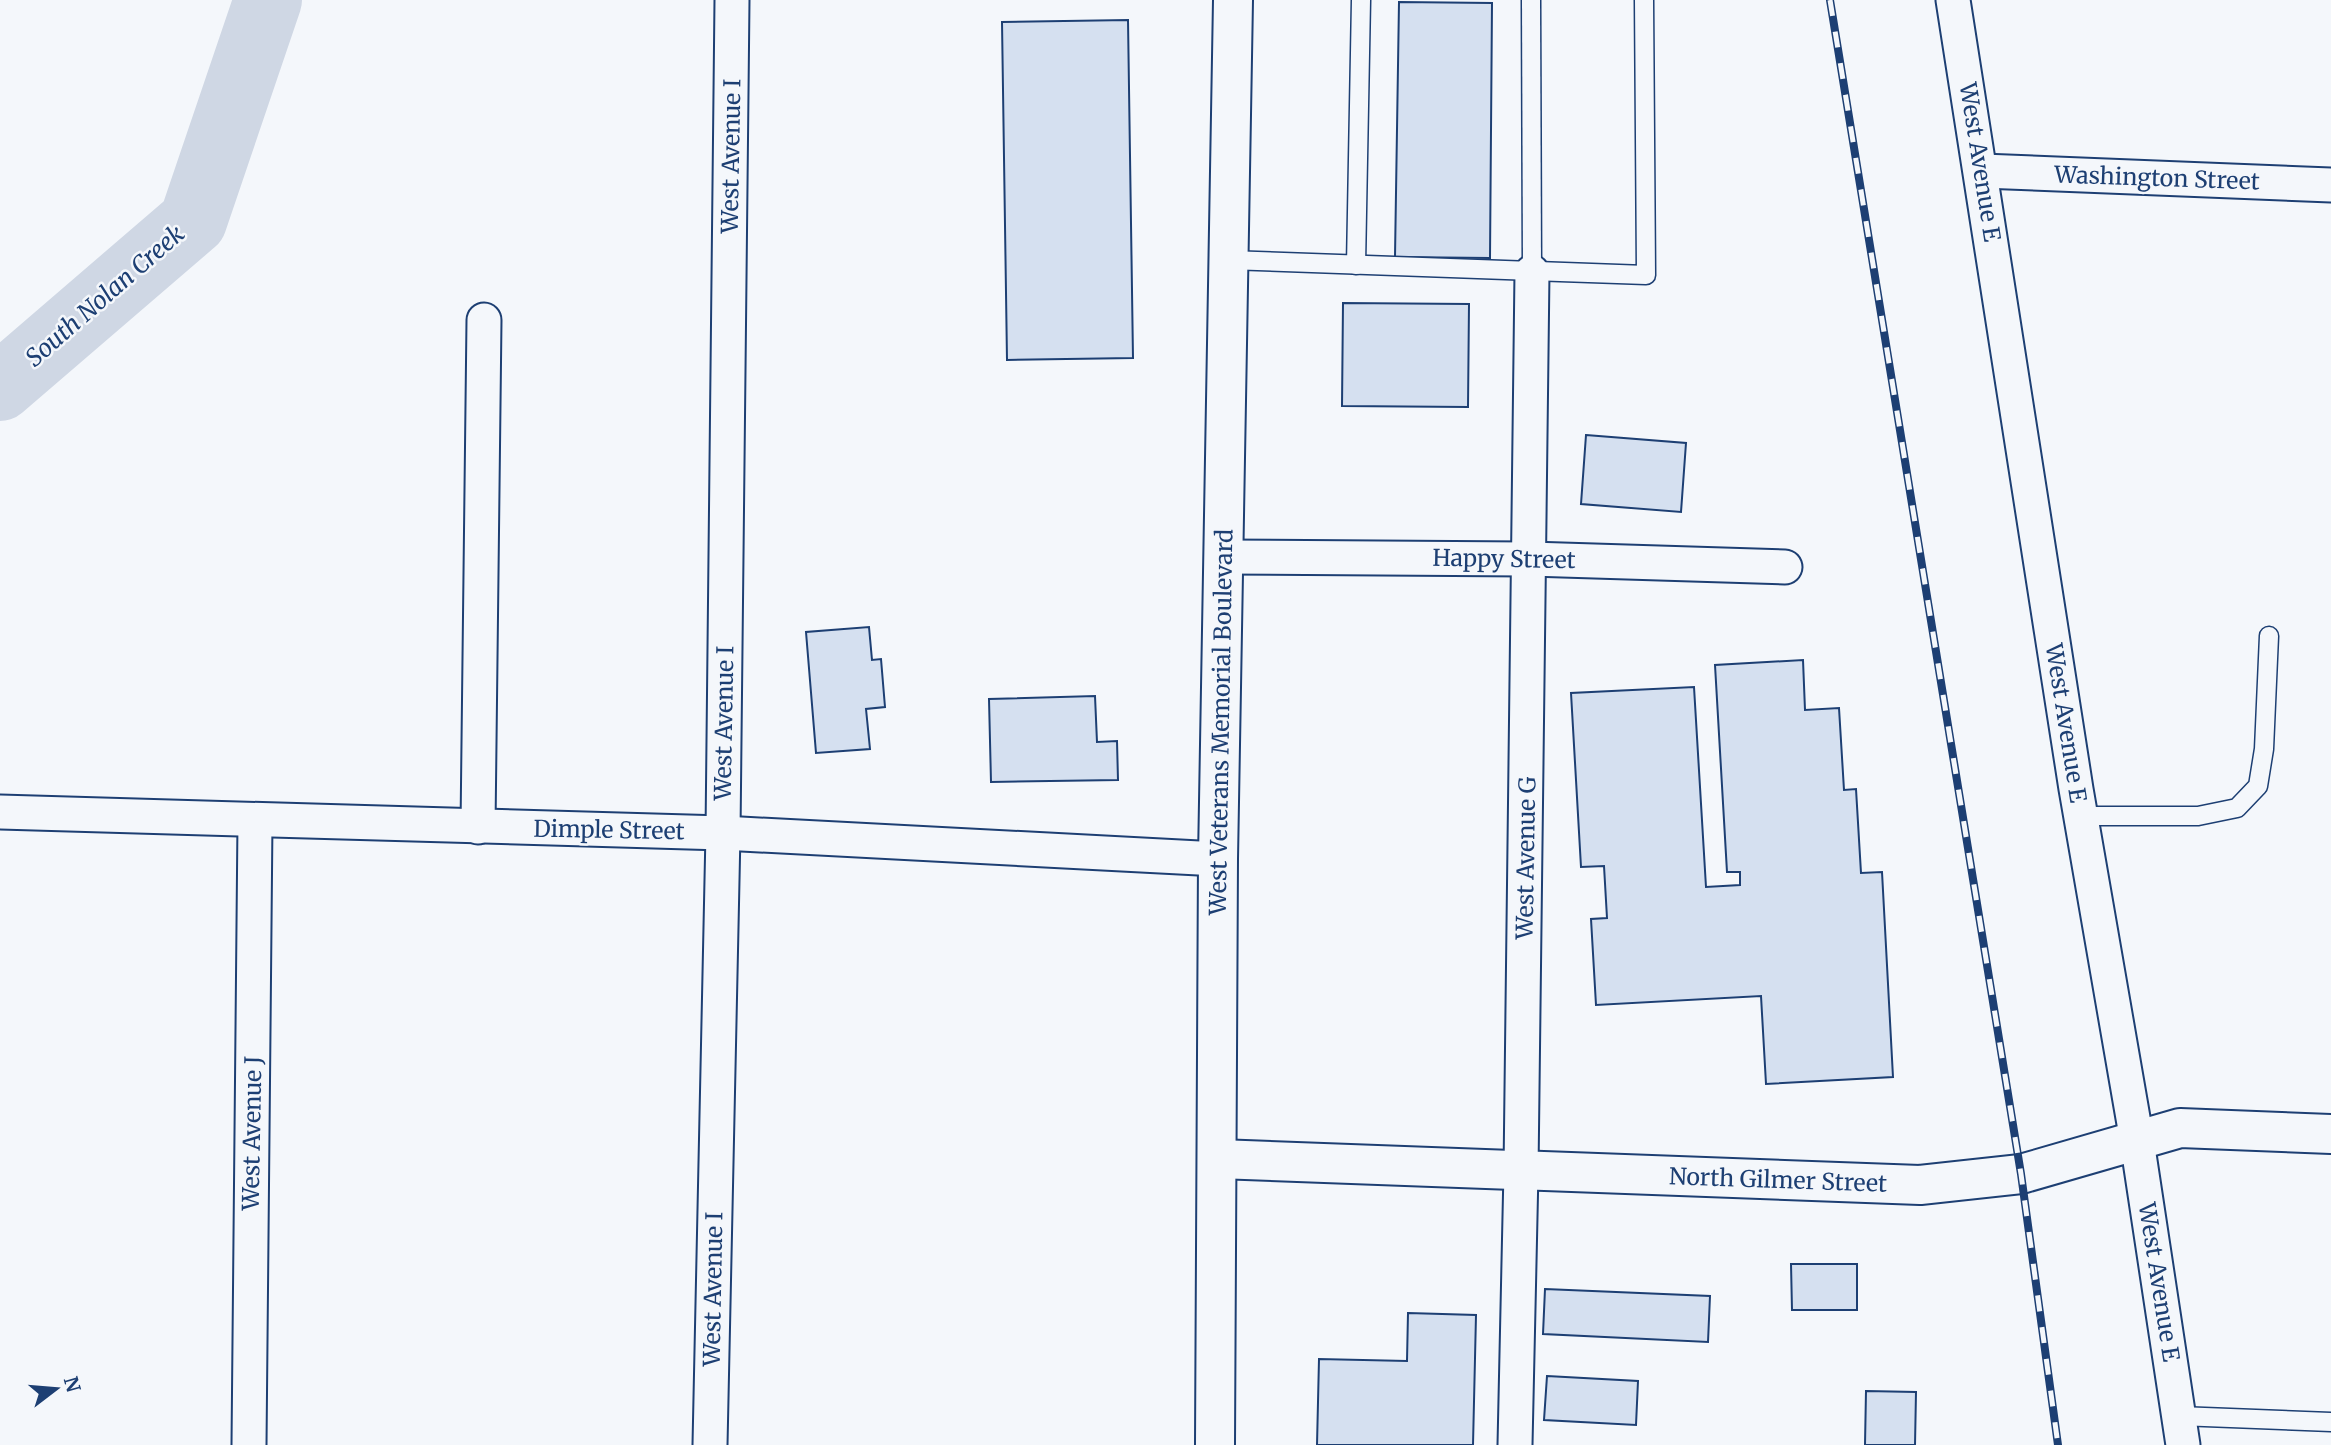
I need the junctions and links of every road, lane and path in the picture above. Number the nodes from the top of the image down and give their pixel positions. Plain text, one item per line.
1 (732, 0) edge
2 (1233, 0) edge
3 (1361, 0) edge
4 (1531, 0) edge
5 (1644, 0) edge
6 (1954, 0) edge
7 (1982, 171) junction
8 (2331, 185) edge
9 (1228, 260) junction
10 (1356, 265) junction
11 (1532, 272) junction
12 (484, 320) dead end
13 (1223, 557) junction
14 (1530, 559) junction
15 (1785, 567) dead end
16 (2269, 636) dead end
17 (0, 812) edge
18 (2080, 816) junction
19 (255, 821) junction
20 (478, 827) junction
21 (723, 833) junction
22 (1219, 859) junction
23 (2331, 1134) edge
24 (2137, 1141) junction
25 (1218, 1159) junction
26 (1521, 1171) junction
27 (2331, 1422) edge
28 (2181, 1431) edge
29 (249, 1445) edge
30 (710, 1445) edge
31 (1215, 1445) edge
32 (1515, 1445) edge

1 - 21 street, West Avenue I
2 - 9 main road, West Veterans Memorial Boulevard
3 - 10 lane
4 - 11 lane
5 - 11 lane
6 - 7 street, West Avenue E
7 - 8 street, Washington Street
7 - 18 street, West Avenue E
9 - 10 lane
9 - 13 main road, West Veterans Memorial Boulevard
10 - 11 lane
11 - 14 street, West Avenue G
12 - 20 street
13 - 14 street, Happy Street
13 - 22 main road, West Veterans Memorial Boulevard
14 - 15 street, Happy Street
14 - 26 street, West Avenue G
16 - 18 lane
17 - 19 street, Dimple Street
18 - 24 street, West Avenue E
19 - 20 street, Dimple Street
19 - 29 street, West Avenue J
20 - 21 street, Dimple Street
21 - 22 street, Dimple Street
21 - 30 street, West Avenue I
22 - 25 main road, West Veterans Memorial Boulevard
23 - 24 main road, North Gilmer Street
24 - 26 main road, North Gilmer Street
24 - 28 street, West Avenue E
25 - 26 main road, North Gilmer Street
25 - 31 main road, West Veterans Memorial Boulevard
26 - 32 street, West Avenue G
27 - 28 lane

